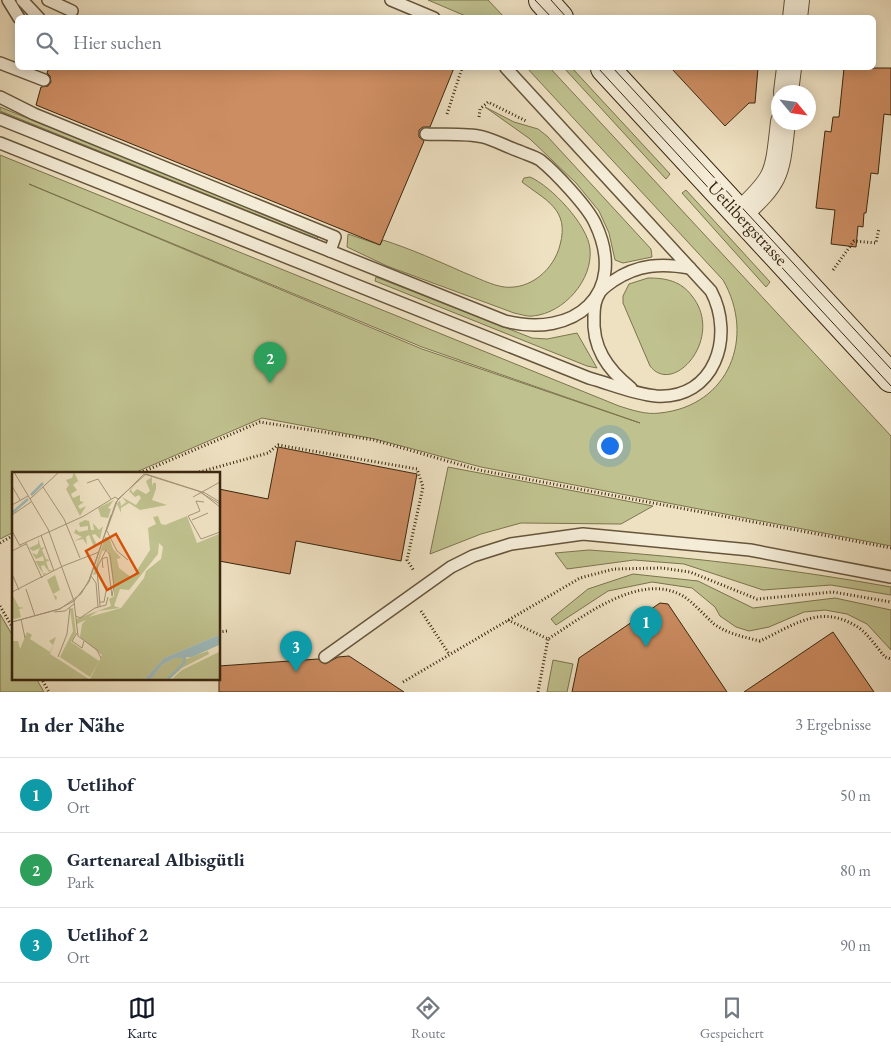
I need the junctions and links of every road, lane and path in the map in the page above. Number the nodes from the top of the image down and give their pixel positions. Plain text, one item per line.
1 (8, 0) edge
2 (22, 0) edge
3 (48, 0) edge
4 (390, 0) edge
5 (543, 0) edge
6 (797, 0) edge
7 (72, 11) dead end
8 (17, 15) edge
9 (36, 15) edge
10 (427, 15) edge
11 (556, 15) edge
12 (795, 15) edge
13 (0, 63) edge
14 (15, 69) edge
15 (18, 70) edge
16 (461, 70) edge
17 (508, 70) edge
18 (607, 70) edge
19 (789, 70) edge
20 (44, 80) dead end
21 (787, 85) edge
22 (0, 97) edge
23 (550, 116) junction
24 (0, 119) edge
25 (782, 130) edge
26 (426, 134) dead end
27 (441, 135) junction
28 (475, 137) junction
29 (0, 143) edge
30 (740, 214) junction
31 (879, 228) dead end
32 (330, 251) junction
33 (690, 268) junction
34 (833, 270) dead end
35 (599, 293) junction
36 (891, 378) edge
37 (635, 391) junction
38 (142, 472) edge
39 (200, 472) edge
40 (12, 536) edge
41 (0, 543) edge
42 (891, 548) edge
43 (891, 577) edge
44 (410, 596) junction
45 (891, 602) edge
46 (0, 606) edge
47 (508, 619) junction
48 (12, 627) edge
49 (227, 631) dead end
50 (220, 632) edge
51 (548, 639) junction
52 (449, 654) junction
53 (325, 657) dead end
54 (891, 659) edge
55 (42, 680) edge
56 (403, 682) dead end
57 (49, 692) edge
58 (538, 692) edge

1 - 8 lane
2 - 9 lane
3 - 7 lane
4 - 10 lane
5 - 11 main road
6 - 12 street
13 - 14 lane
15 - 20 lane
16 - 27 path
17 - 23 lane
18 - 30 main road, Uetlibergstrasse
19 - 21 street
22 - 32 lane
23 - 28 path
23 - 33 lane
24 - 32 lane
25 - 30 street
26 - 27 lane
27 - 28 lane
28 - 35 lane
29 - 37 lane
30 - 36 main road, Uetlibergstrasse
31 - 34 path
32 - 35 lane
33 - 35 lane
33 - 37 lane
35 - 37 lane
38 - 42 path
39 - 44 path
40 - 41 path
43 - 44 lane
44 - 52 path
44 - 53 lane
45 - 47 path
46 - 48 path
47 - 51 path
47 - 52 path
49 - 50 path
51 - 54 path
51 - 58 path
52 - 56 path
55 - 57 path

